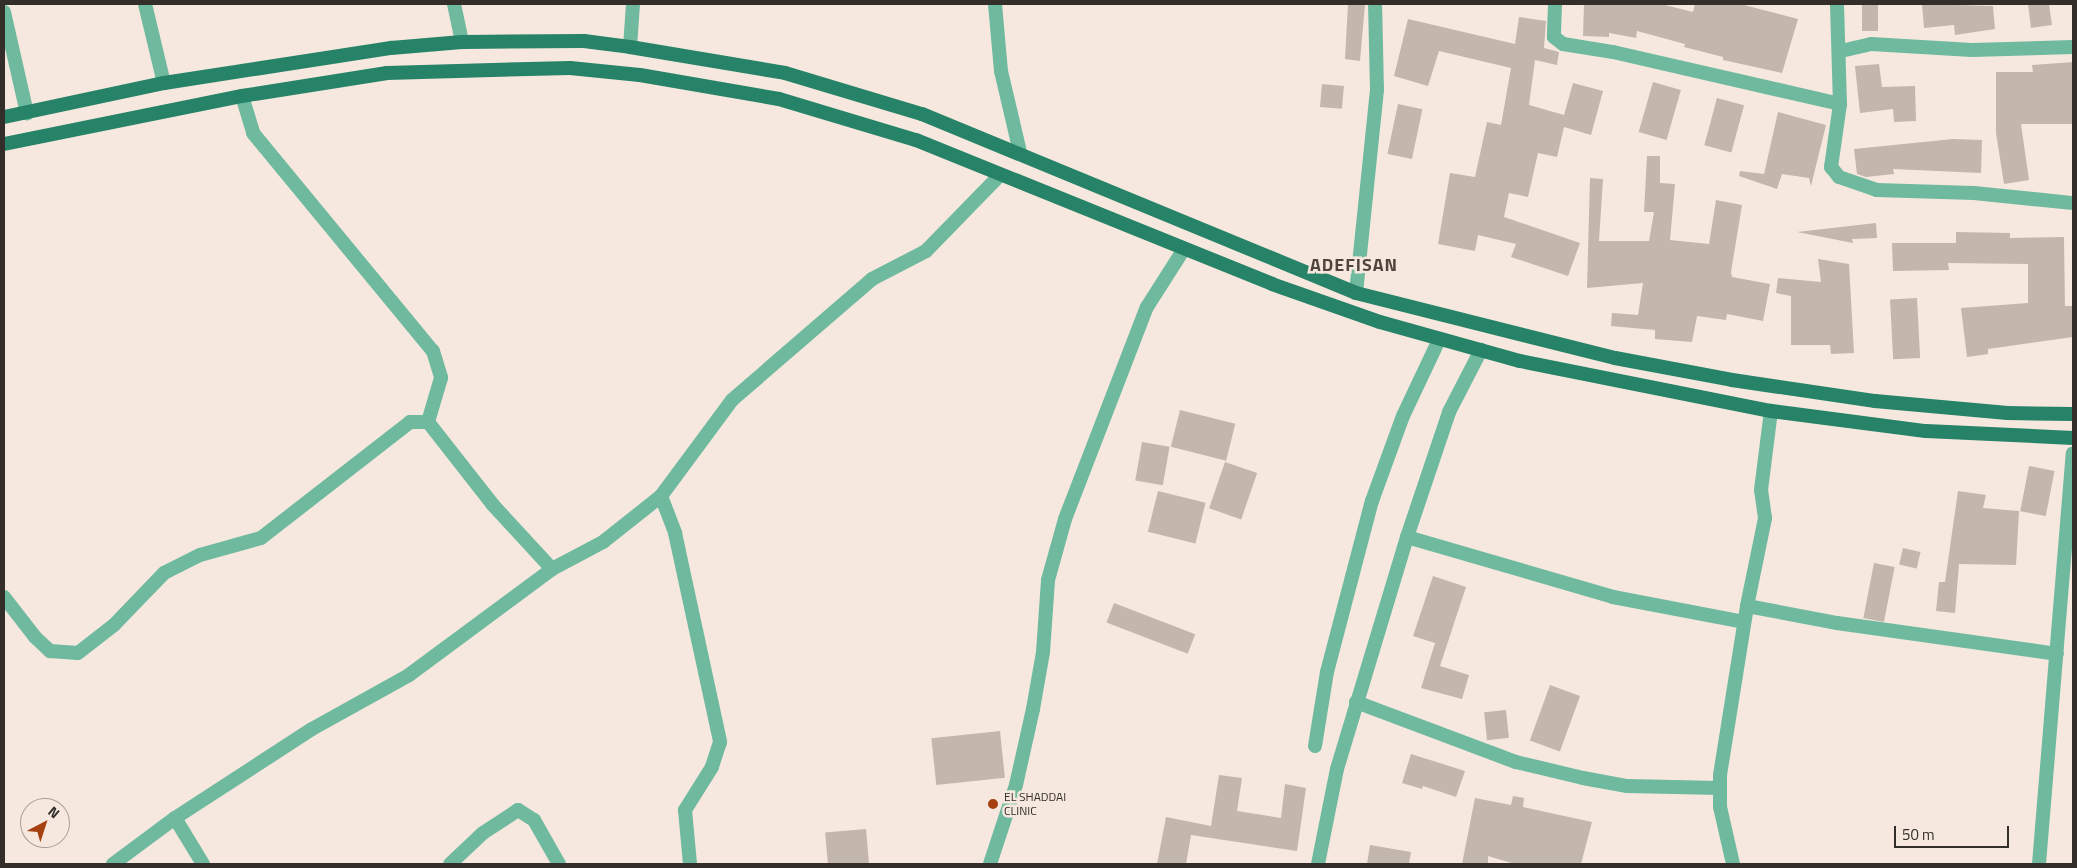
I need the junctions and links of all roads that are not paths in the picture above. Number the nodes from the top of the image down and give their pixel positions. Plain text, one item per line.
1 (145, 4) edge
2 (454, 4) edge
3 (633, 4) edge
4 (995, 4) edge
5 (1375, 4) edge
6 (1555, 4) edge
7 (1837, 4) edge
8 (4, 12) edge
9 (462, 42) junction
10 (630, 47) junction
11 (2073, 47) edge
12 (1841, 51) junction
13 (164, 83) junction
14 (242, 96) junction
15 (1840, 104) junction
16 (27, 113) junction
17 (4, 118) edge
18 (4, 144) edge
19 (1020, 152) junction
20 (1000, 175) junction
21 (2073, 203) edge
22 (1184, 249) junction
23 (1356, 293) junction
24 (1439, 340) junction
25 (1481, 350) junction
26 (1771, 411) junction
27 (2073, 414) edge
28 (428, 422) junction
29 (2073, 438) edge
30 (2073, 452) edge
31 (661, 496) junction
32 (1407, 537) junction
33 (552, 569) junction
34 (4, 597) edge
35 (1746, 606) junction
36 (1744, 622) junction
37 (2057, 654) junction
38 (1356, 702) junction
39 (1315, 746) dead end
40 (1720, 788) junction
41 (176, 818) junction
42 (113, 864) edge
43 (203, 864) edge
44 (450, 864) edge
45 (559, 864) edge
46 (690, 864) edge
47 (990, 864) edge
48 (1318, 864) edge
49 (1733, 864) edge
50 (2039, 864) edge

1 - 13 street
2 - 9 street
3 - 10 street
4 - 19 street
5 - 23 street
6 - 15 street
7 - 12 street
8 - 16 street
9 - 10 main road
9 - 13 main road
10 - 19 main road
11 - 12 street
12 - 15 street
13 - 16 main road
14 - 18 main road
14 - 20 main road
14 - 28 street
15 - 21 street
16 - 17 main road
19 - 23 main road
20 - 22 main road
20 - 31 street
22 - 24 main road
22 - 47 street
23 - 27 main road
24 - 25 main road
24 - 39 street
25 - 26 main road
25 - 32 street
26 - 29 main road
26 - 35 street
28 - 33 street
28 - 34 street
30 - 37 street
31 - 33 street
31 - 46 street
32 - 36 street
32 - 38 street
33 - 41 street
35 - 36 street
35 - 37 street
36 - 40 street
37 - 50 street
38 - 40 street
38 - 48 street
40 - 49 street
41 - 42 street
41 - 43 street
44 - 45 street

